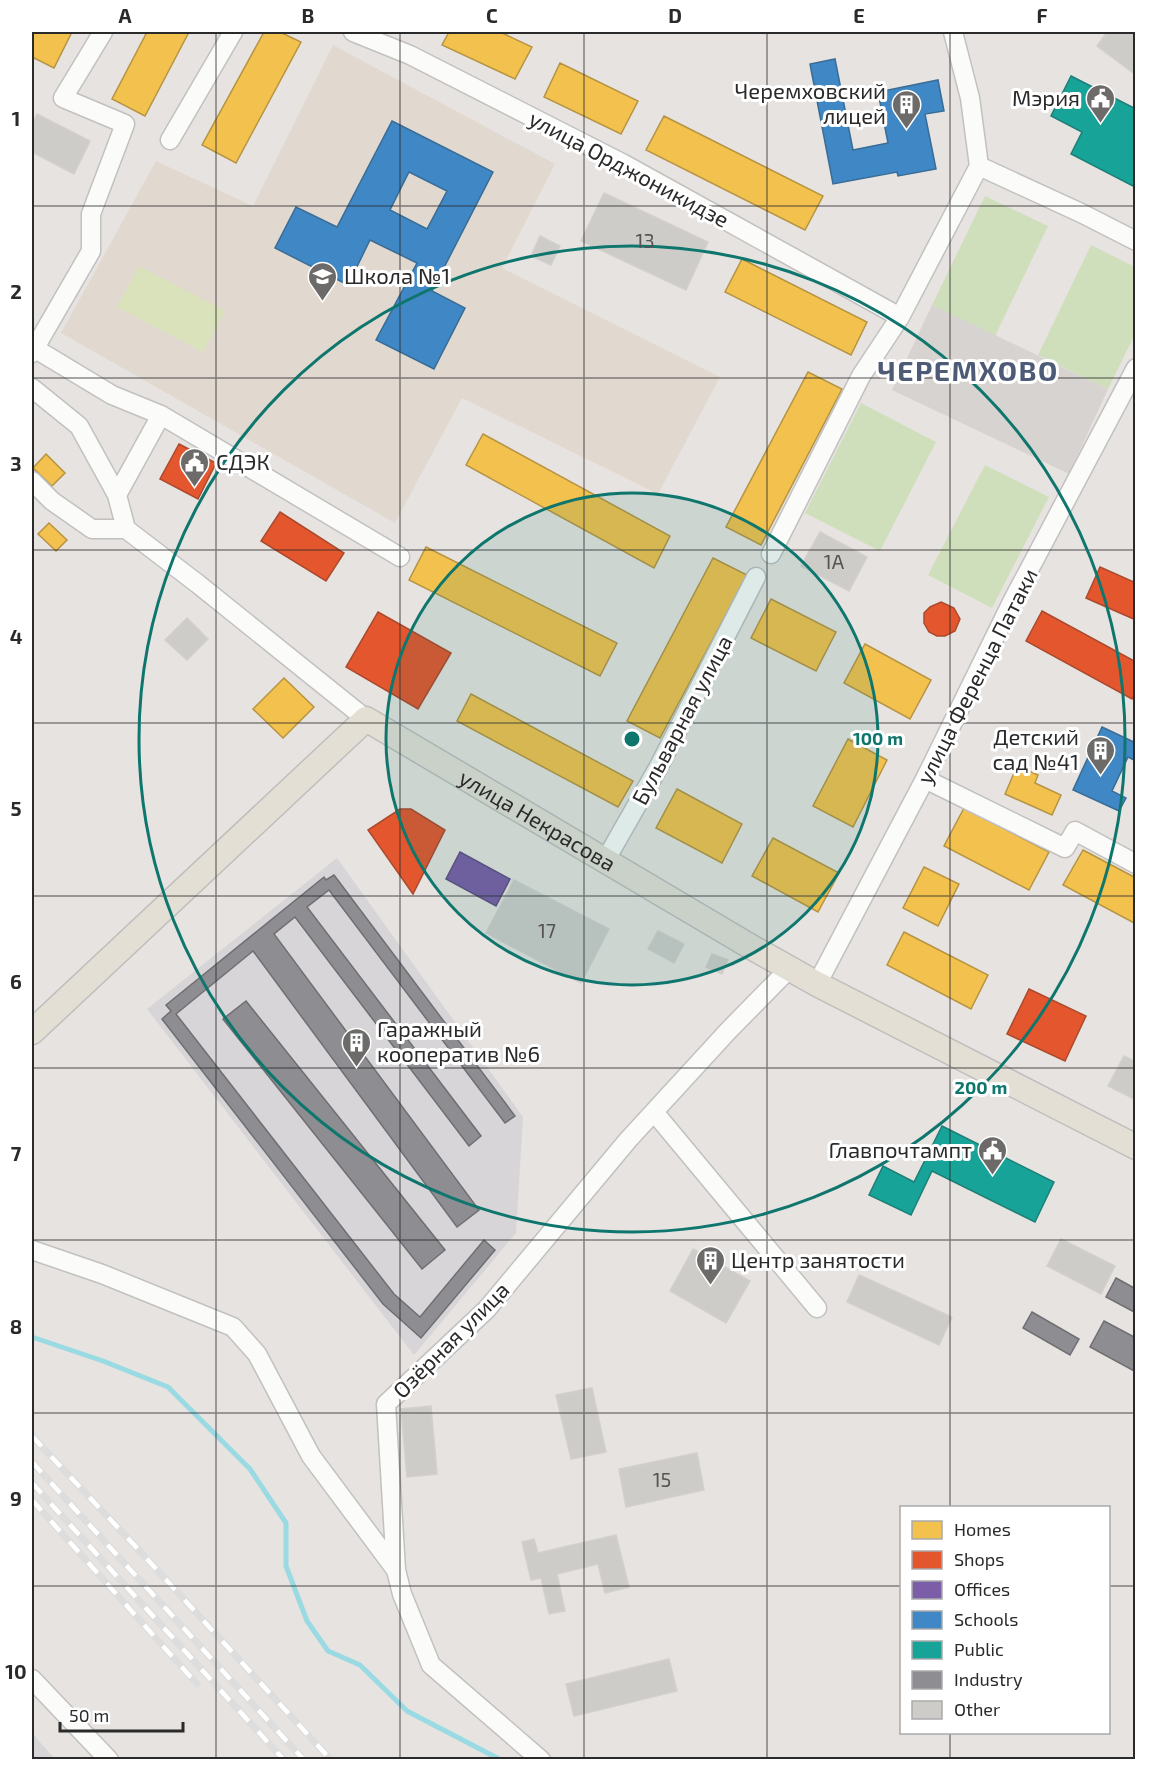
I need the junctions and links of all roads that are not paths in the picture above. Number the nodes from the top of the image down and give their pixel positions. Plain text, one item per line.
1 (103, 32) edge
2 (233, 32) edge
3 (353, 32) edge
4 (953, 32) edge
5 (170, 140) dead end
6 (979, 166) junction
7 (1136, 241) edge
8 (900, 317) junction
9 (33, 350) edge
10 (1136, 368) edge
11 (32, 388) edge
12 (161, 416) junction
13 (32, 482) edge
14 (117, 495) junction
15 (126, 529) junction
16 (771, 554) dead end
17 (400, 557) dead end
18 (756, 577) dead end
19 (366, 719) junction
20 (925, 779) junction
21 (605, 861) junction
22 (1136, 864) edge
23 (790, 968) junction
24 (817, 984) junction
25 (32, 1032) edge
26 (654, 1112) junction
27 (1136, 1147) edge
28 (32, 1250) edge
29 (817, 1308) dead end
30 (396, 1570) junction
31 (32, 1679) edge
32 (109, 1760) edge
33 (541, 1760) edge

1 - 9 street
2 - 5 street
3 - 8 street, улица Орджоникидзе
4 - 6 street
6 - 7 street
6 - 8 street
8 - 16 street
9 - 12 street
10 - 20 street, улица Ференца Патаки
11 - 14 street
12 - 14 street
12 - 17 street
13 - 15 street
14 - 15 street
15 - 19 street, улица Некрасова
18 - 21 street, Бульварная улица
19 - 21 main road, улица Некрасова
19 - 25 main road
20 - 22 street
20 - 24 street, улица Ференца Патаки
21 - 23 main road, улица Некрасова
23 - 24 main road, улица Некрасова
23 - 26 street, Озёрная улица
24 - 27 main road, улица Некрасова
26 - 29 street
26 - 30 street, Озёрная улица
28 - 30 street
30 - 33 street, Озёрная улица
31 - 32 street

